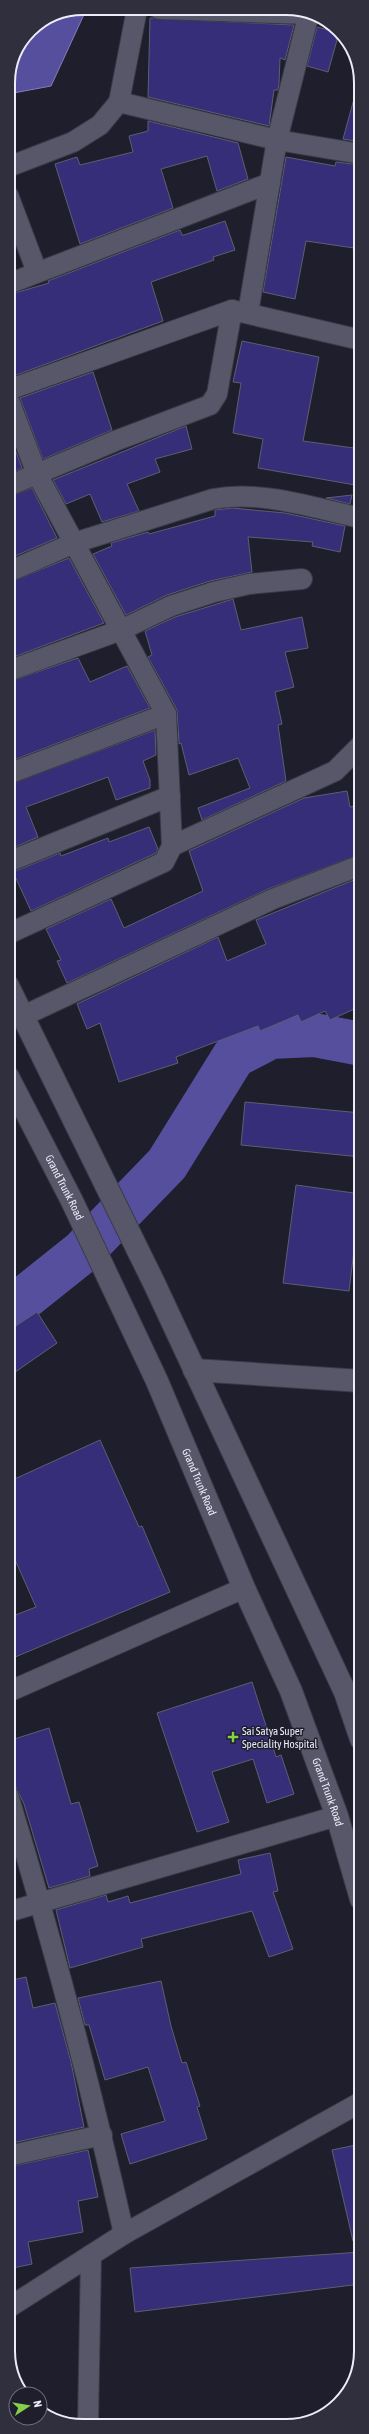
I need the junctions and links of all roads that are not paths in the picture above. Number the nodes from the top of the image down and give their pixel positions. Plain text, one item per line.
1 (136, 15) edge
2 (308, 18) edge
3 (119, 102) junction
4 (277, 140) junction
5 (354, 153) edge
6 (15, 164) edge
7 (270, 183) junction
8 (15, 214) edge
9 (37, 272) junction
10 (15, 281) edge
11 (240, 312) junction
12 (354, 338) edge
13 (15, 388) edge
14 (15, 416) edge
15 (38, 474) junction
16 (15, 483) edge
17 (354, 517) edge
18 (74, 543) junction
19 (15, 569) edge
20 (302, 579) dead end
21 (121, 630) junction
22 (15, 668) edge
23 (166, 714) junction
24 (354, 752) edge
25 (15, 771) edge
26 (170, 796) junction
27 (172, 846) junction
28 (15, 859) edge
29 (354, 869) edge
30 (15, 931) edge
31 (15, 1000) edge
32 (23, 1016) junction
33 (15, 1106) edge
34 (194, 1370) junction
35 (354, 1381) edge
36 (244, 1588) junction
37 (15, 1689) edge
38 (354, 1718) edge
39 (337, 1816) junction
40 (15, 1818) edge
41 (354, 1875) edge
42 (41, 1903) junction
43 (15, 1910) edge
44 (354, 2106) edge
45 (102, 2135) junction
46 (15, 2154) edge
47 (124, 2234) junction
48 (91, 2255) junction
49 (15, 2304) edge
50 (88, 2419) edge

1 - 3 street
2 - 4 street
3 - 4 street
3 - 6 street
4 - 5 street
4 - 7 street
7 - 9 street
7 - 11 street
8 - 9 street
9 - 10 street
11 - 12 street
11 - 13 street
11 - 15 street
14 - 15 street
15 - 16 street
15 - 18 street
17 - 18 street
18 - 19 street
18 - 21 street
20 - 21 street
21 - 22 street
21 - 23 street
23 - 25 street
23 - 26 street
24 - 27 street
26 - 27 street
26 - 28 street
27 - 30 street
29 - 32 street
31 - 32 main road
32 - 34 main road
33 - 36 main road, Grand Trunk Road
34 - 35 main road
34 - 38 main road
36 - 37 street
36 - 39 main road, Grand Trunk Road
39 - 41 main road, Grand Trunk Road
39 - 42 street
40 - 42 street
42 - 43 street
42 - 45 street
44 - 47 street
45 - 46 street
45 - 47 street
47 - 48 street
48 - 49 street
48 - 50 street

